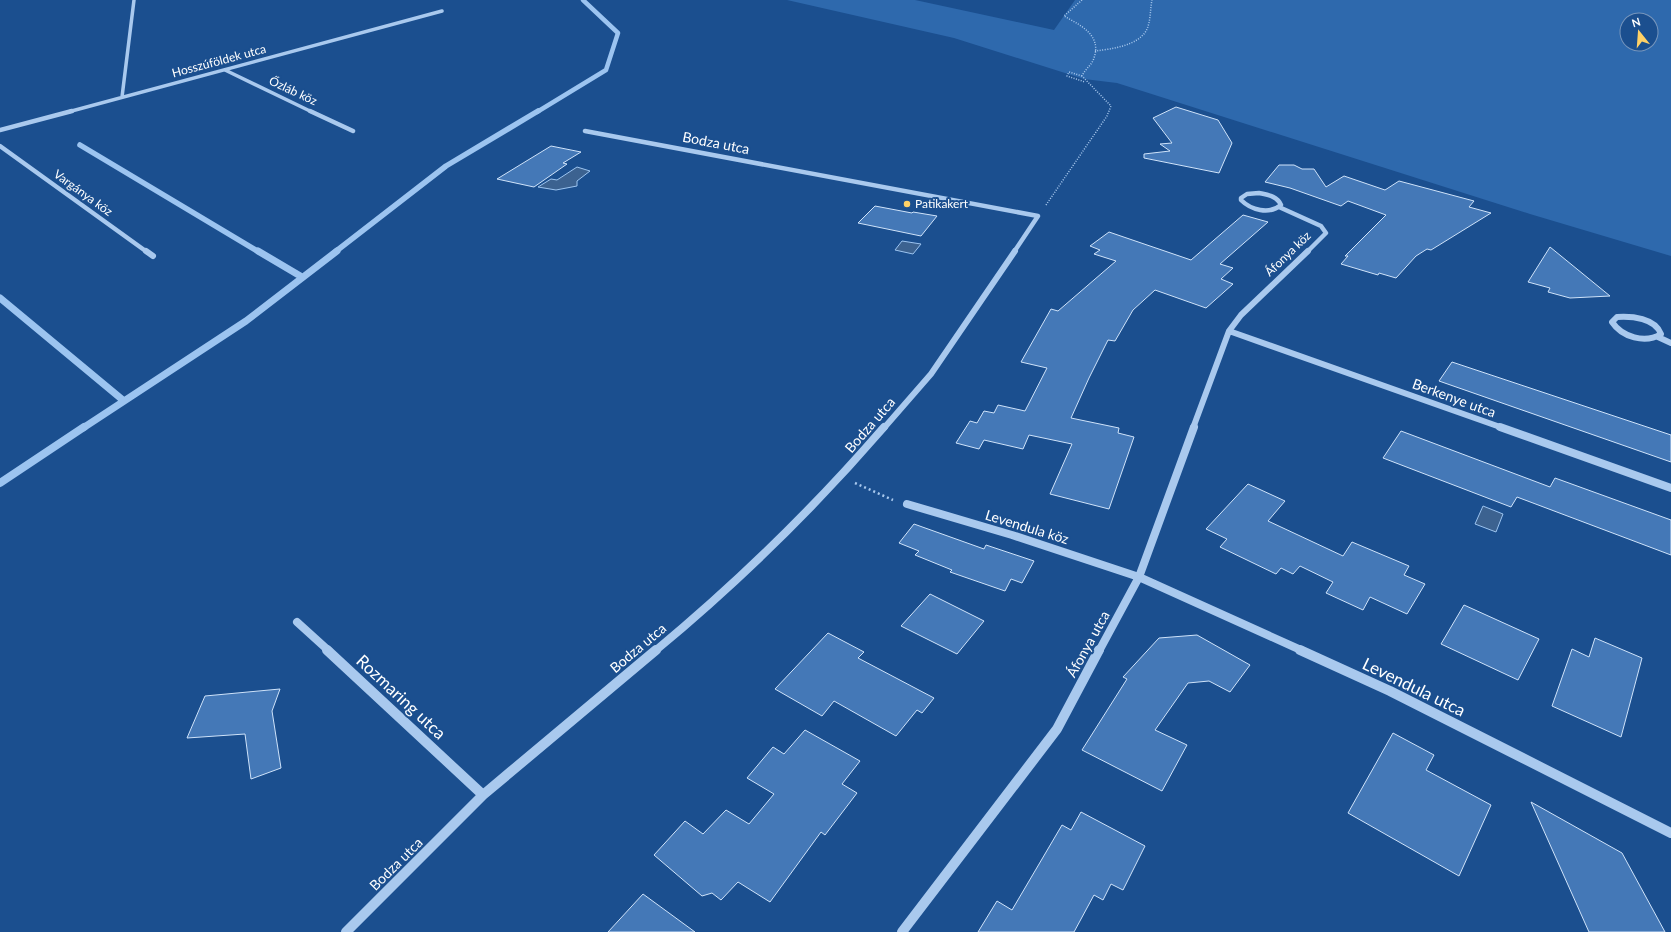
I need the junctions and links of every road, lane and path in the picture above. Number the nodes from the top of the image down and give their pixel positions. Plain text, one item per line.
1 (134, 0) edge
2 (1082, 0) edge
3 (1152, 0) edge
4 (442, 11) dead end
5 (1095, 51) junction
6 (224, 70) junction
7 (1082, 76) junction
8 (1085, 82) junction
9 (122, 97) junction
10 (0, 130) edge
11 (353, 131) dead end
12 (585, 131) dead end
13 (0, 146) edge
14 (1279, 207) junction
15 (1038, 216) junction
16 (153, 256) dead end
17 (1229, 331) junction
18 (1658, 337) junction
19 (1671, 343) edge
20 (842, 476) junction
21 (1671, 488) edge
22 (907, 504) joint
23 (1139, 577) junction
24 (298, 622) dead end
25 (484, 795) junction
26 (1671, 833) edge
27 (346, 932) edge
28 (902, 932) edge

1 - 9 street
2 - 5 path
3 - 5 path
4 - 6 street, Hosszúföldek utca
5 - 7 path
6 - 9 street, Hosszúföldek utca
6 - 11 street, Őzláb köz
7 - 8 path
7 - 8 path
8 - 15 path
9 - 10 street, Hosszúföldek utca
12 - 15 street, Bodza utca
13 - 16 street, Vargánya köz
14 - 14 street, Áfonya köz
14 - 17 street, Áfonya köz
15 - 20 street, Bodza utca
17 - 21 street, Berkenye utca
17 - 23 street, Áfonya utca
18 - 18 street
18 - 19 street
20 - 22 path
20 - 25 street, Bodza utca
22 - 23 street, Levendula köz
23 - 26 street, Levendula utca
23 - 28 street, Áfonya utca
24 - 25 street, Rozmaring utca
25 - 27 street, Bodza utca

